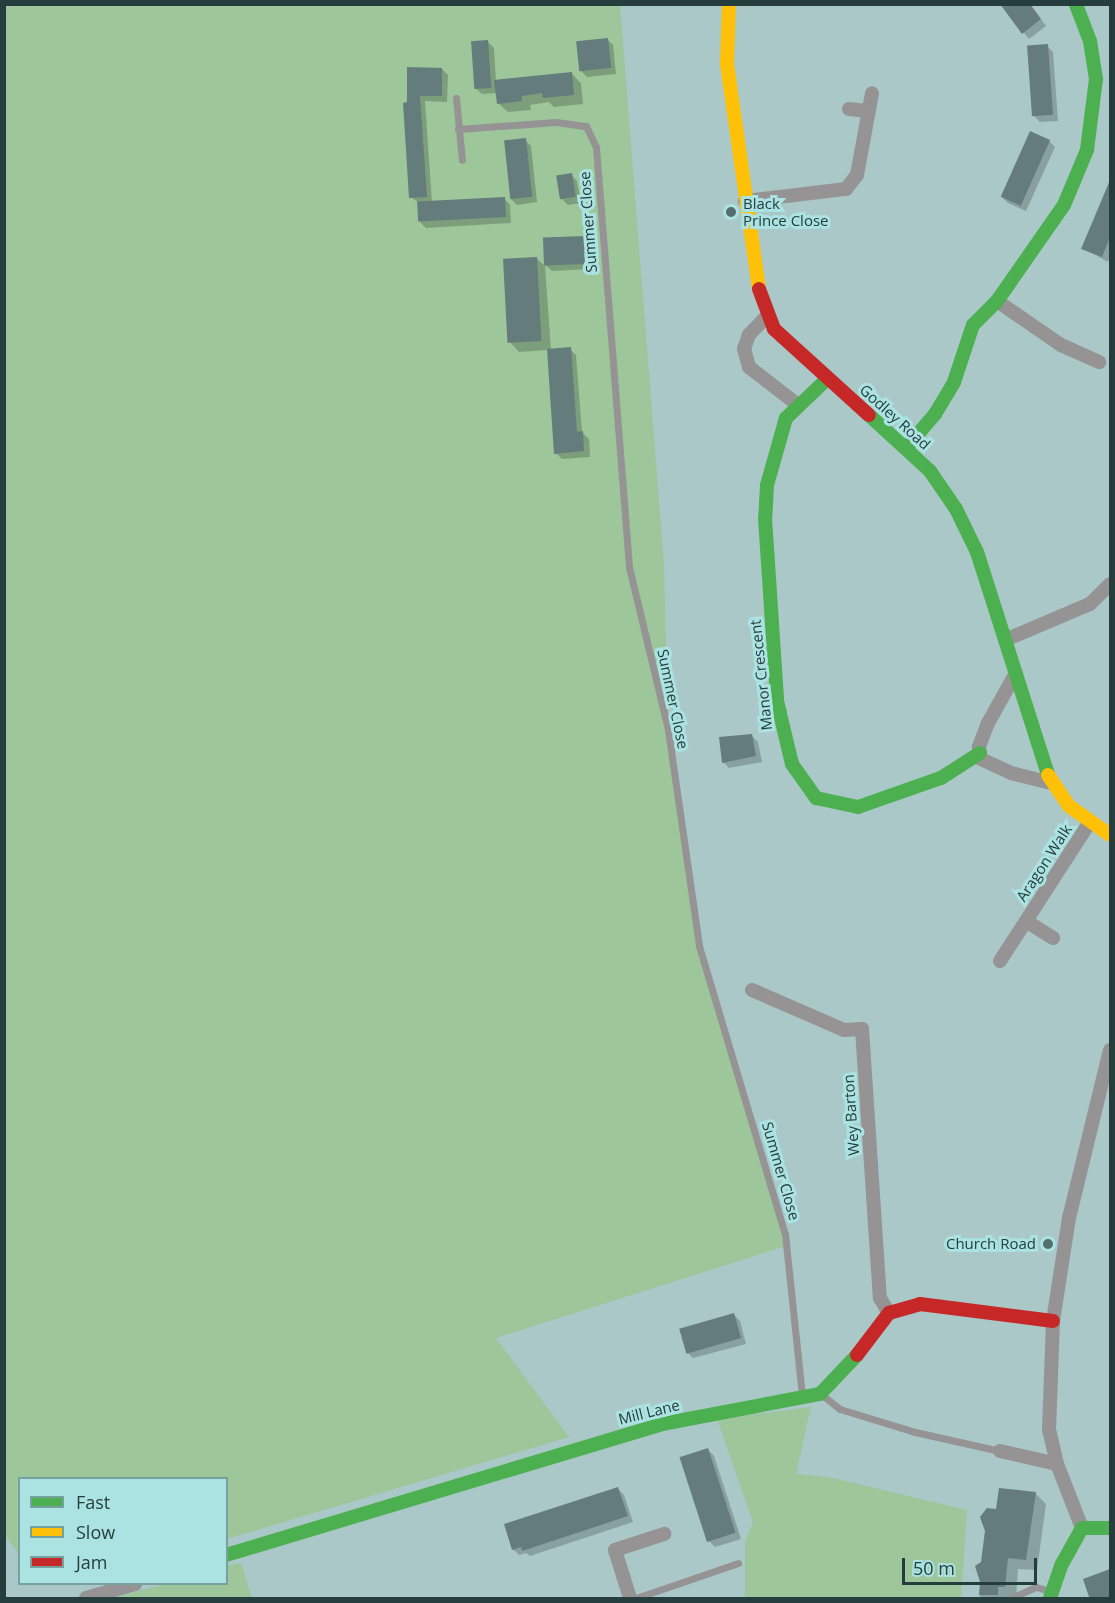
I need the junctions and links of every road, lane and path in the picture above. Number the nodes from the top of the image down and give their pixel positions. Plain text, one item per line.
1 (729, 4) edge
2 (1076, 4) edge
3 (1110, 78) edge
4 (1096, 79) junction
5 (872, 93) dead end
6 (456, 98) dead end
7 (849, 109) dead end
8 (869, 111) junction
9 (458, 129) junction
10 (462, 160) dead end
11 (744, 201) junction
12 (997, 301) junction
13 (768, 315) junction
14 (1099, 362) dead end
15 (827, 379) junction
16 (798, 405) junction
17 (906, 448) junction
18 (1110, 584) edge
19 (1005, 640) junction
20 (1016, 673) junction
21 (980, 753) junction
22 (1051, 783) junction
23 (1090, 822) junction
24 (1110, 836) edge
25 (1026, 921) junction
26 (1053, 938) dead end
27 (1000, 961) dead end
28 (752, 990) dead end
29 (1110, 1050) edge
30 (889, 1314) junction
31 (1053, 1321) junction
32 (820, 1394) junction
33 (803, 1397) junction
34 (1000, 1451) joint
35 (1057, 1464) junction
36 (1082, 1528) junction
37 (1110, 1528) edge
38 (664, 1534) dead end
39 (228, 1554) edge
40 (738, 1563) dead end
41 (132, 1585) edge
42 (1051, 1595) edge
43 (86, 1599) edge
44 (630, 1599) edge
45 (636, 1599) edge
46 (1011, 1599) edge

1 - 11 street, Godley Road
2 - 4 street
3 - 4 street
4 - 12 street
5 - 8 street
6 - 9 lane
7 - 8 street
8 - 11 street
9 - 10 lane
9 - 33 lane, Summer Close
11 - 13 street, Godley Road
12 - 14 street
12 - 17 street
13 - 15 street, Godley Road
13 - 16 street
15 - 16 street, Manor Crescent
15 - 17 street, Godley Road
16 - 21 street, Manor Crescent
17 - 19 street, Godley Road
18 - 19 street
19 - 20 street, Godley Road
20 - 21 street
20 - 22 street, Godley Road
21 - 22 street
22 - 23 street, Godley Road
23 - 24 street, Godley Road
23 - 25 street, Aragon Walk
25 - 26 street, Aragon Walk
25 - 27 street, Aragon Walk
28 - 30 street, Wey Barton
29 - 31 street
30 - 31 street
30 - 32 street
31 - 35 street
32 - 33 street, Mill Lane
32 - 34 lane
33 - 39 street, Mill Lane
34 - 35 street
35 - 36 street
36 - 37 street
36 - 42 street
38 - 44 street
40 - 45 lane
41 - 43 street
42 - 46 lane

